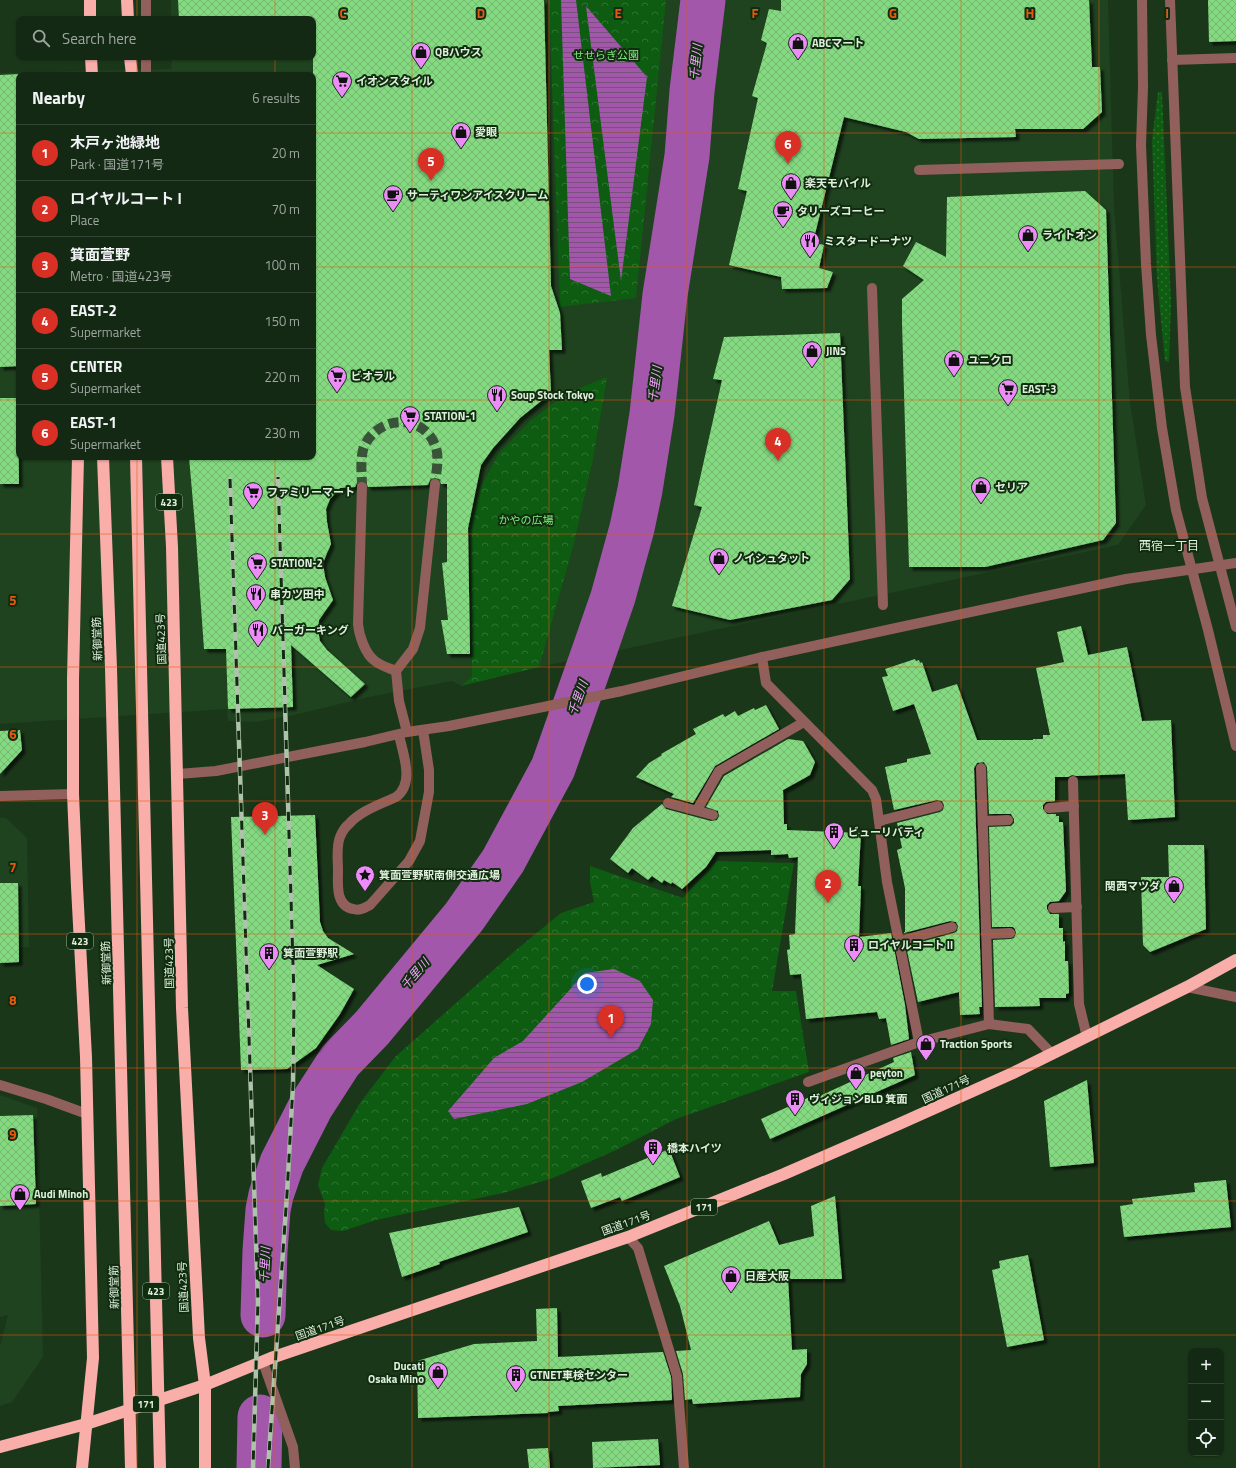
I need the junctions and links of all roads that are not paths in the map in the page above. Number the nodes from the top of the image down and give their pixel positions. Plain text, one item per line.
1 (90, 0) edge
2 (127, 0) edge
3 (146, 0) edge
4 (1142, 0) edge
5 (1170, 0) edge
6 (90, 16) edge
7 (128, 16) edge
8 (146, 16) edge
9 (1236, 58) edge
10 (91, 60) edge
11 (130, 60) edge
12 (146, 60) edge
13 (1172, 60) junction
14 (92, 72) edge
15 (132, 72) edge
16 (146, 72) edge
17 (1118, 164) dead end
18 (919, 170) dead end
19 (872, 288) dead end
20 (78, 460) edge
21 (104, 460) edge
22 (136, 460) edge
23 (167, 460) edge
24 (435, 484) tunnel mouth
25 (362, 487) tunnel mouth
26 (1236, 563) edge
27 (1220, 565) junction
28 (1192, 569) junction
29 (883, 605) dead end
30 (1236, 627) edge
31 (762, 657) junction
32 (396, 671) junction
33 (804, 722) junction
34 (423, 730) junction
35 (403, 734) junction
36 (1236, 746) edge
37 (981, 768) dead end
38 (178, 774) junction
39 (1073, 781) dead end
40 (73, 794) junction
41 (0, 796) edge
42 (668, 803) dead end
43 (938, 806) dead end
44 (1074, 806) junction
45 (1049, 808) dead end
46 (697, 810) junction
47 (713, 815) dead end
48 (1008, 820) dead end
49 (879, 821) junction
50 (983, 821) junction
51 (1077, 907) junction
52 (1053, 908) dead end
53 (952, 927) dead end
54 (986, 934) junction
55 (1010, 934) dead end
56 (900, 941) junction
57 (1236, 960) edge
58 (1187, 987) junction
59 (1236, 997) edge
60 (989, 1024) junction
61 (1087, 1037) junction
62 (919, 1042) junction
63 (1052, 1054) junction
64 (808, 1082) dead end
65 (0, 1085) edge
66 (87, 1114) junction
67 (628, 1237) junction
68 (263, 1362) junction
69 (205, 1385) junction
70 (86, 1424) junction
71 (0, 1448) edge
72 (82, 1468) edge
73 (131, 1468) edge
74 (160, 1468) edge
75 (205, 1468) edge
76 (295, 1468) edge
77 (684, 1468) edge

1 - 6 highway
2 - 7 highway
3 - 8 street
4 - 28 street
5 - 13 street
9 - 13 street
10 - 14 highway
11 - 15 highway
12 - 16 street
13 - 27 street
17 - 18 street
19 - 29 street
20 - 40 highway, 423
21 - 73 highway, 新御堂筋 / 423
22 - 74 highway, 423
23 - 38 highway, 国道423号 / 423
24 - 32 street
25 - 32 street
26 - 27 street
27 - 28 street
27 - 30 street
28 - 31 street
28 - 36 street
31 - 33 street
31 - 34 street
32 - 35 street
33 - 46 street
33 - 49 street
34 - 35 street
34 - 35 street
35 - 38 street
37 - 50 street
38 - 69 highway, 国道423号 / 423
39 - 44 street
40 - 41 street
40 - 66 highway, 423
42 - 46 street
43 - 49 street
44 - 45 street
44 - 51 street
46 - 47 street
48 - 50 street
49 - 56 street
50 - 54 street
51 - 52 street
51 - 61 street
53 - 56 street
54 - 55 street
54 - 60 street
56 - 62 street
57 - 58 highway, 国道171号 / 171
58 - 59 street
58 - 61 highway, 国道171号 / 171
60 - 62 street
60 - 63 street
61 - 63 highway, 国道171号 / 171
62 - 64 street
63 - 67 highway, 国道171号 / 171
65 - 66 street
66 - 70 highway, 423
67 - 68 highway, 国道171号 / 171
67 - 77 street
68 - 69 highway, 国道171号 / 171
68 - 76 street
69 - 70 highway, 国道171号 / 171
69 - 75 highway, 国道423号 / 423
70 - 71 highway, 国道171号 / 171
70 - 72 highway, 423

